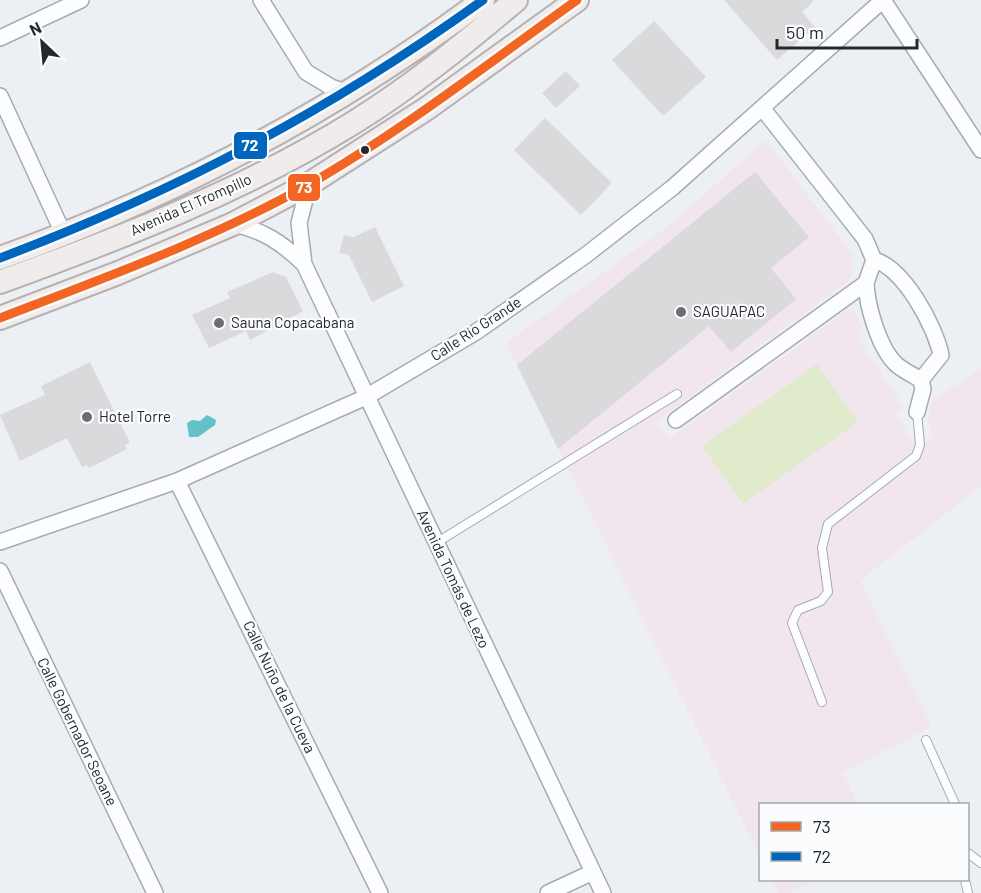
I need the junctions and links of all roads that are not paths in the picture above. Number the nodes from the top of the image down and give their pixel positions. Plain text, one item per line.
1 (81, 0) edge
2 (261, 0) edge
3 (483, 0) edge
4 (500, 0) edge
5 (516, 0) edge
6 (577, 0) edge
7 (883, 0) edge
8 (490, 22) junction
9 (0, 38) edge
10 (349, 93) junction
11 (0, 96) edge
12 (763, 109) junction
13 (981, 150) edge
14 (309, 184) junction
15 (233, 224) junction
16 (64, 235) junction
17 (0, 258) edge
18 (874, 260) junction
19 (304, 264) junction
20 (0, 282) edge
21 (866, 283) junction
22 (0, 318) edge
23 (921, 380) junction
24 (677, 394) dead end
25 (366, 397) junction
26 (917, 412) joint
27 (676, 420) dead end
28 (177, 480) junction
29 (0, 542) edge
30 (436, 543) junction
31 (0, 571) edge
32 (822, 702) dead end
33 (926, 740) dead end
34 (955, 803) edge
35 (969, 854) edge
36 (981, 863) edge
37 (593, 872) junction
38 (155, 893) edge
39 (380, 893) edge
40 (548, 893) edge
41 (603, 893) edge

1 - 9 street
2 - 10 street
3 - 10 main road, Avenida El Trompillo
4 - 8 main road
5 - 8 main road, Avenida El Trompillo
6 - 14 main road
7 - 12 street, Calle Río Grande
7 - 13 street
8 - 20 main road, Avenida El Trompillo
10 - 16 main road, Avenida El Trompillo
11 - 16 street
12 - 18 street
12 - 25 street, Calle Río Grande
14 - 15 main road
14 - 19 street, Avenida Tomás de Lezo
15 - 19 street, Avenida Tomás de Lezo
15 - 22 main road
16 - 17 main road, Avenida El Trompillo
18 - 21 street
18 - 23 street
19 - 25 street, Avenida Tomás de Lezo
21 - 23 street
21 - 27 street
23 - 26 street
24 - 30 lane
25 - 28 street, Calle Río Grande
25 - 30 street, Avenida Tomás de Lezo
26 - 32 lane
28 - 29 street, Calle Río Grande
28 - 39 street, Calle Nuño de la Cueva
30 - 37 street, Avenida Tomás de Lezo
31 - 38 street, Calle Gobernador Seoane
33 - 34 lane
35 - 36 lane
37 - 40 street
37 - 41 street, Avenida Tomás de Lezo

